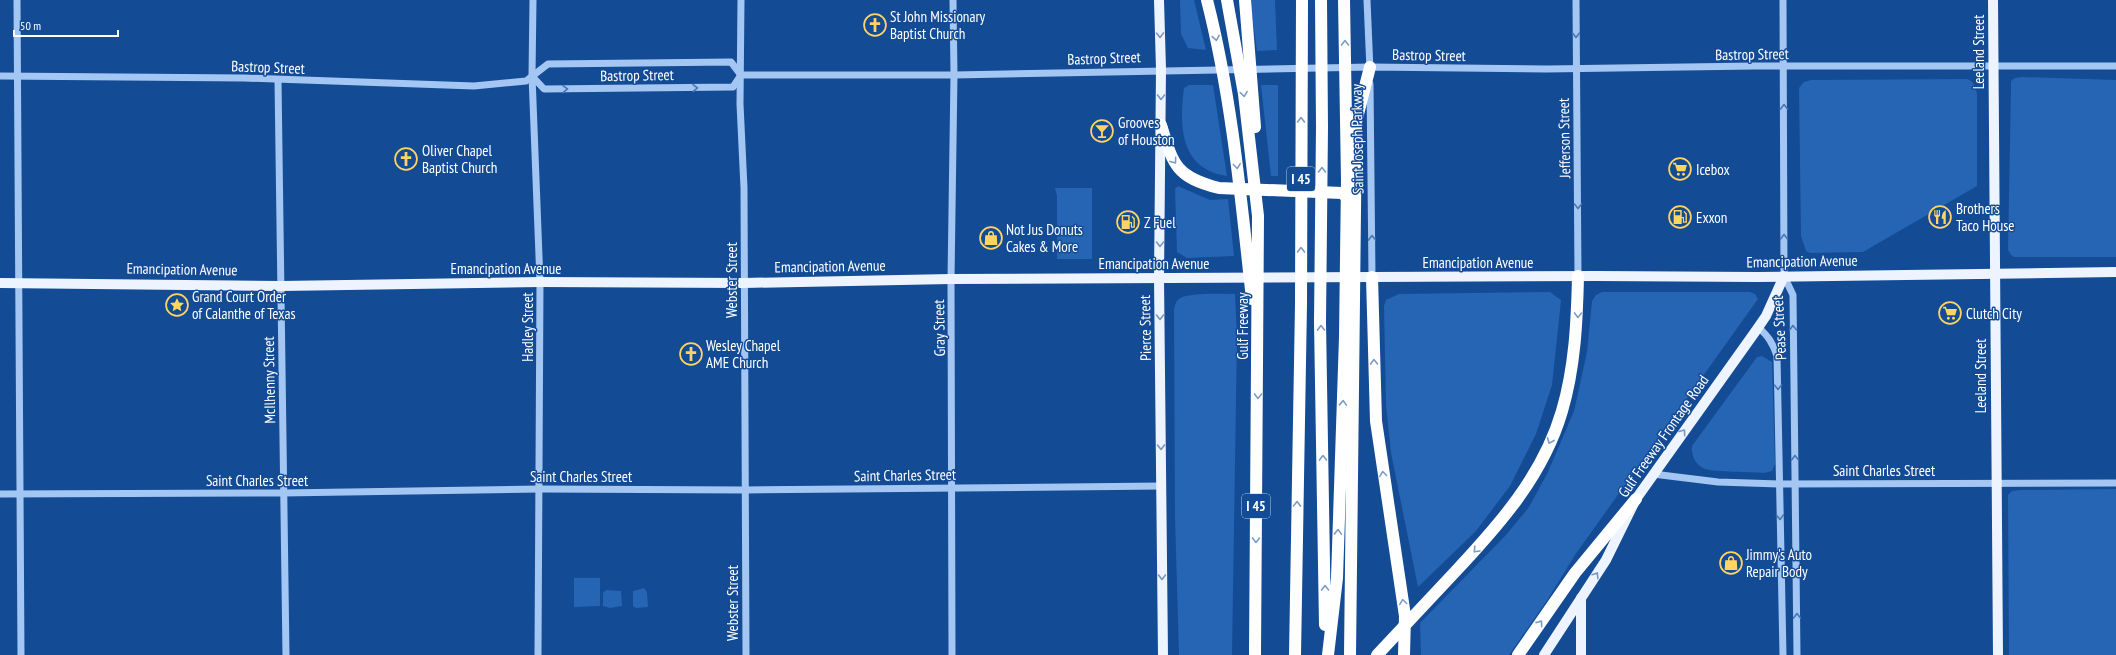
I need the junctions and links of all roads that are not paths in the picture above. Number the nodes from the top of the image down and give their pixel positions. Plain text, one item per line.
1 (17, 0) edge
2 (533, 0) edge
3 (741, 0) edge
4 (953, 0) edge
5 (1159, 0) edge
6 (1207, 0) edge
7 (1227, 0) edge
8 (1245, 0) edge
9 (1302, 0) edge
10 (1321, 0) edge
11 (1344, 0) edge
12 (1367, 0) edge
13 (1576, 0) edge
14 (1783, 0) edge
15 (1993, 0) edge
16 (1784, 66) junction
17 (2116, 66) edge
18 (1370, 67) junction
19 (1993, 67) junction
20 (1161, 69) junction
21 (1576, 69) junction
22 (741, 75) junction
23 (954, 75) junction
24 (0, 76) edge
25 (17, 76) junction
26 (532, 76) junction
27 (278, 80) junction
28 (1161, 125) junction
29 (1356, 210) junction
30 (1258, 216) junction
31 (1995, 272) junction
32 (2116, 272) edge
33 (1578, 276) junction
34 (1784, 276) junction
35 (1355, 277) junction
36 (1372, 277) junction
37 (1159, 278) junction
38 (951, 279) junction
39 (20, 282) junction
40 (540, 282) junction
41 (0, 283) edge
42 (744, 283) junction
43 (281, 286) junction
44 (1758, 327) junction
45 (1258, 358) junction
46 (1653, 474) junction
47 (1995, 482) junction
48 (2116, 482) edge
49 (1779, 484) junction
50 (1795, 484) junction
51 (1162, 486) junction
52 (953, 488) junction
53 (540, 489) junction
54 (745, 490) junction
55 (283, 493) junction
56 (0, 494) edge
57 (20, 494) junction
58 (1636, 498) junction
59 (1581, 598) junction
60 (21, 655) edge
61 (286, 655) edge
62 (538, 655) edge
63 (746, 655) edge
64 (952, 655) edge
65 (1163, 655) edge
66 (1255, 655) edge
67 (1295, 655) edge
68 (1327, 655) edge
69 (1350, 655) edge
70 (1377, 655) edge
71 (1404, 655) edge
72 (1518, 655) edge
73 (1544, 655) edge
74 (1582, 655) edge
75 (1784, 655) edge
76 (1797, 655) edge
77 (1998, 655) edge

1 - 25 street
2 - 26 street, Hadley Street
3 - 22 street, Webster Street
4 - 23 street, Gray Street
5 -> 20 main road, Pierce Street
6 -> 45 highway
7 -> 30 highway, Gulf Freeway / I 45
8 - 30 highway
67 -> 9 highway, I 45
68 -> 10 highway
68 -> 11 highway
12 - 18 street, Saint Joseph Parkway
13 -> 21 street, Jefferson Street
14 - 16 street, Pease Street
15 - 19 main road, Leeland Street
16 - 19 street, Bastrop Street
16 - 21 street, Bastrop Street
34 -> 16 street, Pease Street
17 - 19 street, Bastrop Street
18 - 20 street, Bastrop Street
18 - 21 street, Bastrop Street
18 - 29 highway
36 -> 18 street, Saint Joseph Parkway
19 - 31 main road, Leeland Street
20 - 23 street, Bastrop Street
20 -> 28 main road, Pierce Street
21 -> 33 street, Jefferson Street
22 - 23 street, Bastrop Street
22 - 26 street, Bastrop Street
26 -> 22 street, Bastrop Street
22 - 42 street, Webster Street
23 - 38 street, Gray Street
24 - 25 street, Bastrop Street
25 - 27 street, Bastrop Street
25 - 39 street
26 - 27 street, Bastrop Street
26 - 40 street, Hadley Street
27 - 43 street, McIlhenny Street
28 -> 29 highway
28 -> 37 main road, Pierce Street
29 - 35 highway
30 - 45 highway, Gulf Freeway / I 45
31 - 32 main road, Emancipation Avenue
31 - 34 main road, Emancipation Avenue
31 - 47 main road, Leeland Street
33 - 34 main road, Emancipation Avenue
33 - 36 main road, Emancipation Avenue
33 -> 70 highway
34 - 44 main road, Gulf Freeway Frontage Road
50 -> 34 street, Pease Street
35 - 36 main road, Emancipation Avenue
35 - 37 main road, Emancipation Avenue
35 - 69 highway
71 -> 36 highway
37 - 38 main road, Emancipation Avenue
37 -> 51 main road, Pierce Street
38 - 42 main road, Emancipation Avenue
38 - 52 street, Gray Street
39 - 41 main road, Emancipation Avenue
39 - 43 main road, Emancipation Avenue
39 - 57 street
40 - 42 main road, Emancipation Avenue
40 - 43 main road, Emancipation Avenue
40 - 53 street, Hadley Street
42 - 54 street, Webster Street
43 - 55 street, McIlhenny Street
46 -> 44 main road, Gulf Freeway Frontage Road
44 -> 49 street, Pease Street
45 -> 66 highway, Gulf Freeway / I 45
46 - 49 street, Saint Charles Street
46 - 58 main road, Gulf Freeway Frontage Road
47 - 48 street, Saint Charles Street
47 - 50 street, Saint Charles Street
47 - 77 main road, Leeland Street
49 - 50 street, Saint Charles Street
49 -> 75 street, Pease Street
76 -> 50 street, Pease Street
51 - 52 street, Saint Charles Street
51 -> 65 main road, Pierce Street
52 - 54 street, Saint Charles Street
52 - 64 street, Gray Street
53 - 54 street, Saint Charles Street
53 - 55 street, Saint Charles Street
53 - 62 street, Hadley Street
54 - 63 street, Webster Street
55 - 57 street, Saint Charles Street
55 - 61 street, McIlhenny Street
56 - 57 street, Saint Charles Street
57 - 60 street
59 -> 58 main road, Gulf Freeway Frontage Road
72 -> 58 highway
59 - 73 main road, Gulf Freeway Frontage Road
59 - 74 main road

